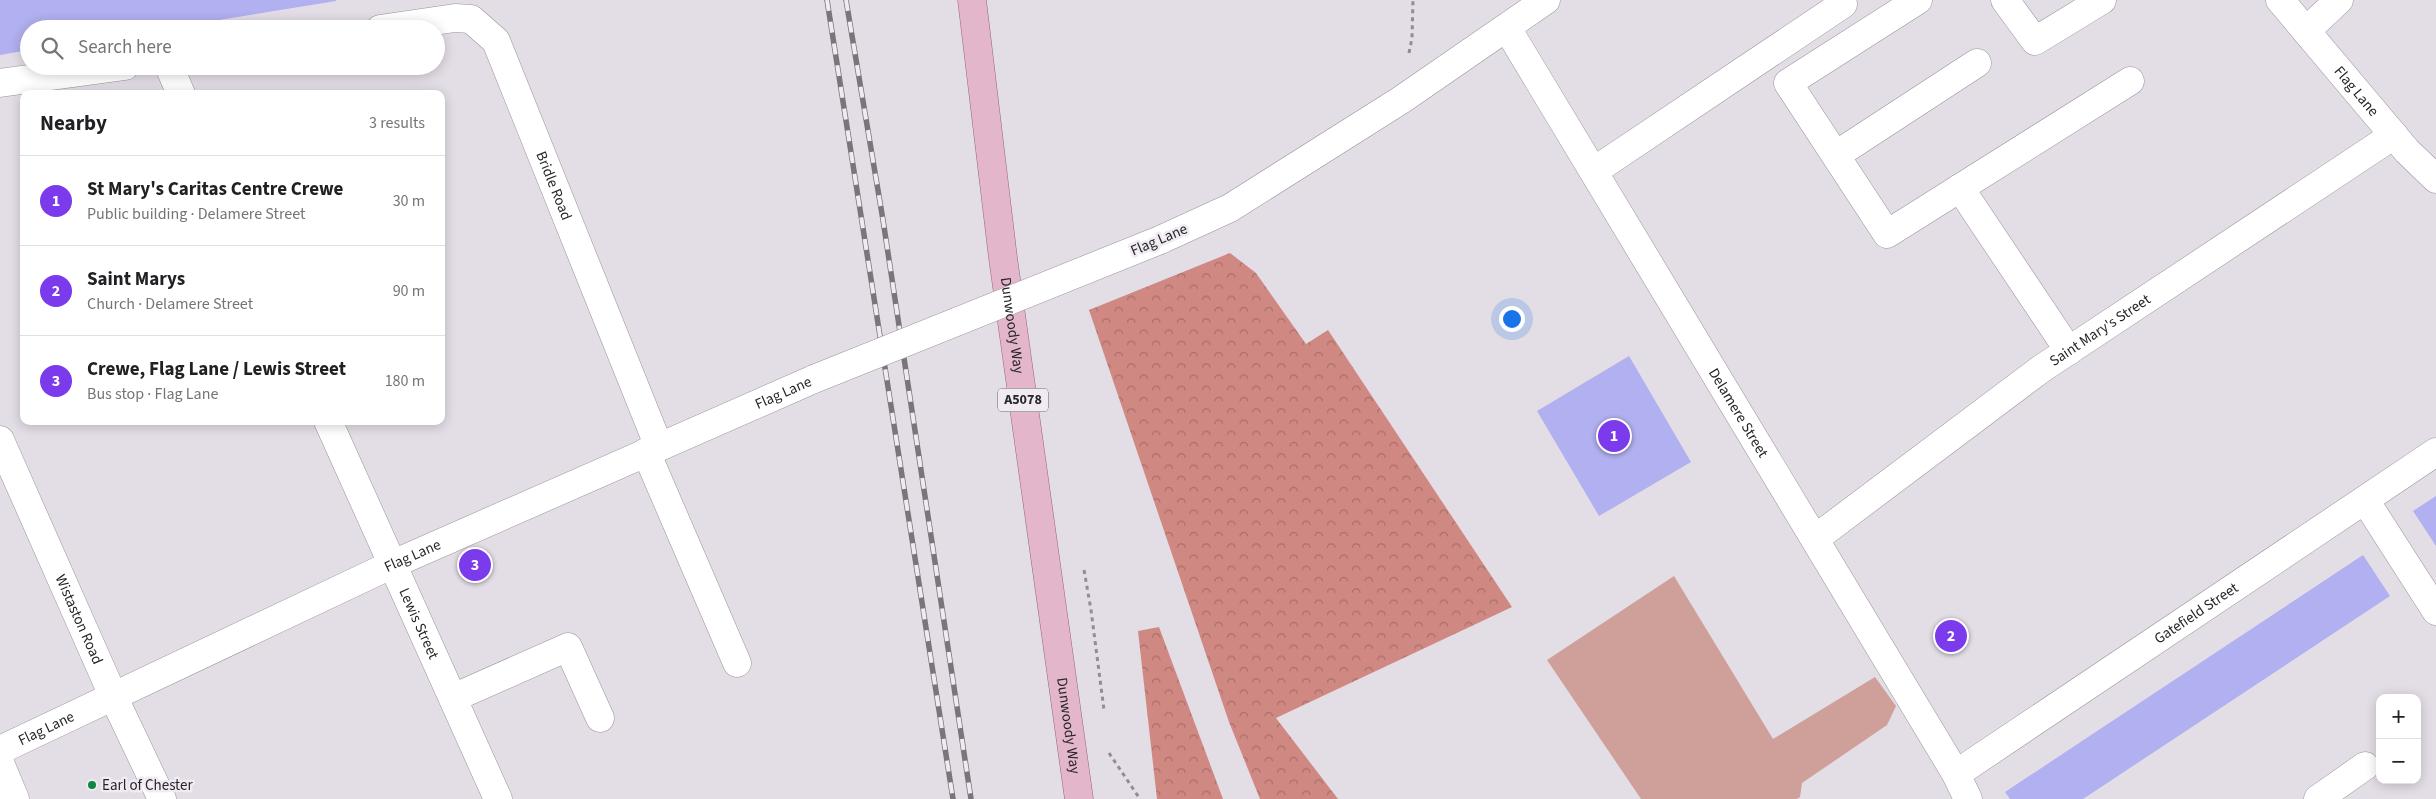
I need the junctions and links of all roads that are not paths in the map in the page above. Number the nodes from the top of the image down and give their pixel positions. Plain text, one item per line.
1 (972, 0) edge
2 (1918, 0) edge
3 (2005, 0) edge
4 (2102, 0) edge
5 (2280, 0) edge
6 (2339, 0) edge
7 (1539, 2) edge
8 (1843, 4) dead end
9 (441, 20) edge
10 (1507, 28) junction
11 (2306, 31) junction
12 (1977, 62) dead end
13 (59, 75) edge
14 (173, 75) edge
15 (2130, 81) dead end
16 (0, 83) edge
17 (179, 90) edge
18 (2394, 135) junction
19 (1836, 155) junction
20 (1594, 171) junction
21 (2436, 179) edge
22 (1960, 188) junction
23 (2069, 351) junction
24 (330, 425) edge
25 (0, 440) edge
26 (652, 449) junction
27 (2436, 452) edge
28 (2365, 500) junction
29 (1816, 538) junction
30 (393, 564) junction
31 (2436, 611) edge
32 (737, 663) dead end
33 (114, 698) junction
34 (453, 698) junction
35 (600, 718) dead end
36 (0, 750) edge
37 (0, 763) edge
38 (2365, 766) dead end
39 (1956, 774) junction
40 (15, 799) edge
41 (162, 799) edge
42 (498, 799) edge
43 (1079, 799) edge
44 (1968, 799) edge
45 (2318, 799) edge

1 - 43 main road, Dunwoody Way / A5078
2 - 19 street
3 - 4 street
5 - 11 street, Flag Lane
6 - 11 street
7 - 10 street, Flag Lane
8 - 20 street
9 - 26 street, Bridle Road
10 - 20 street, Delamere Street
10 - 26 street, Flag Lane, bridge
11 - 18 street, Flag Lane
12 - 19 street
13 - 16 street
14 - 17 street
15 - 22 street
18 - 21 street, Flag Lane
18 - 23 street, Saint Mary's Street
19 - 22 street
20 - 29 street, Delamere Street
22 - 23 street
23 - 29 street, Saint Mary's Street
24 - 30 street, Lewis Street
25 - 33 street, Wistaston Road
26 - 30 street, Flag Lane
26 - 32 street, Bridle Road
27 - 28 street, Gatefield Street
28 - 31 street
28 - 39 street, Gatefield Street
29 - 39 street, Delamere Street
30 - 33 street, Flag Lane
30 - 34 street, Lewis Street
33 - 36 street, Flag Lane
33 - 41 street, Wistaston Road
34 - 35 street
34 - 42 street, Lewis Street
37 - 40 street
38 - 45 street
39 - 44 street, Delamere Street

